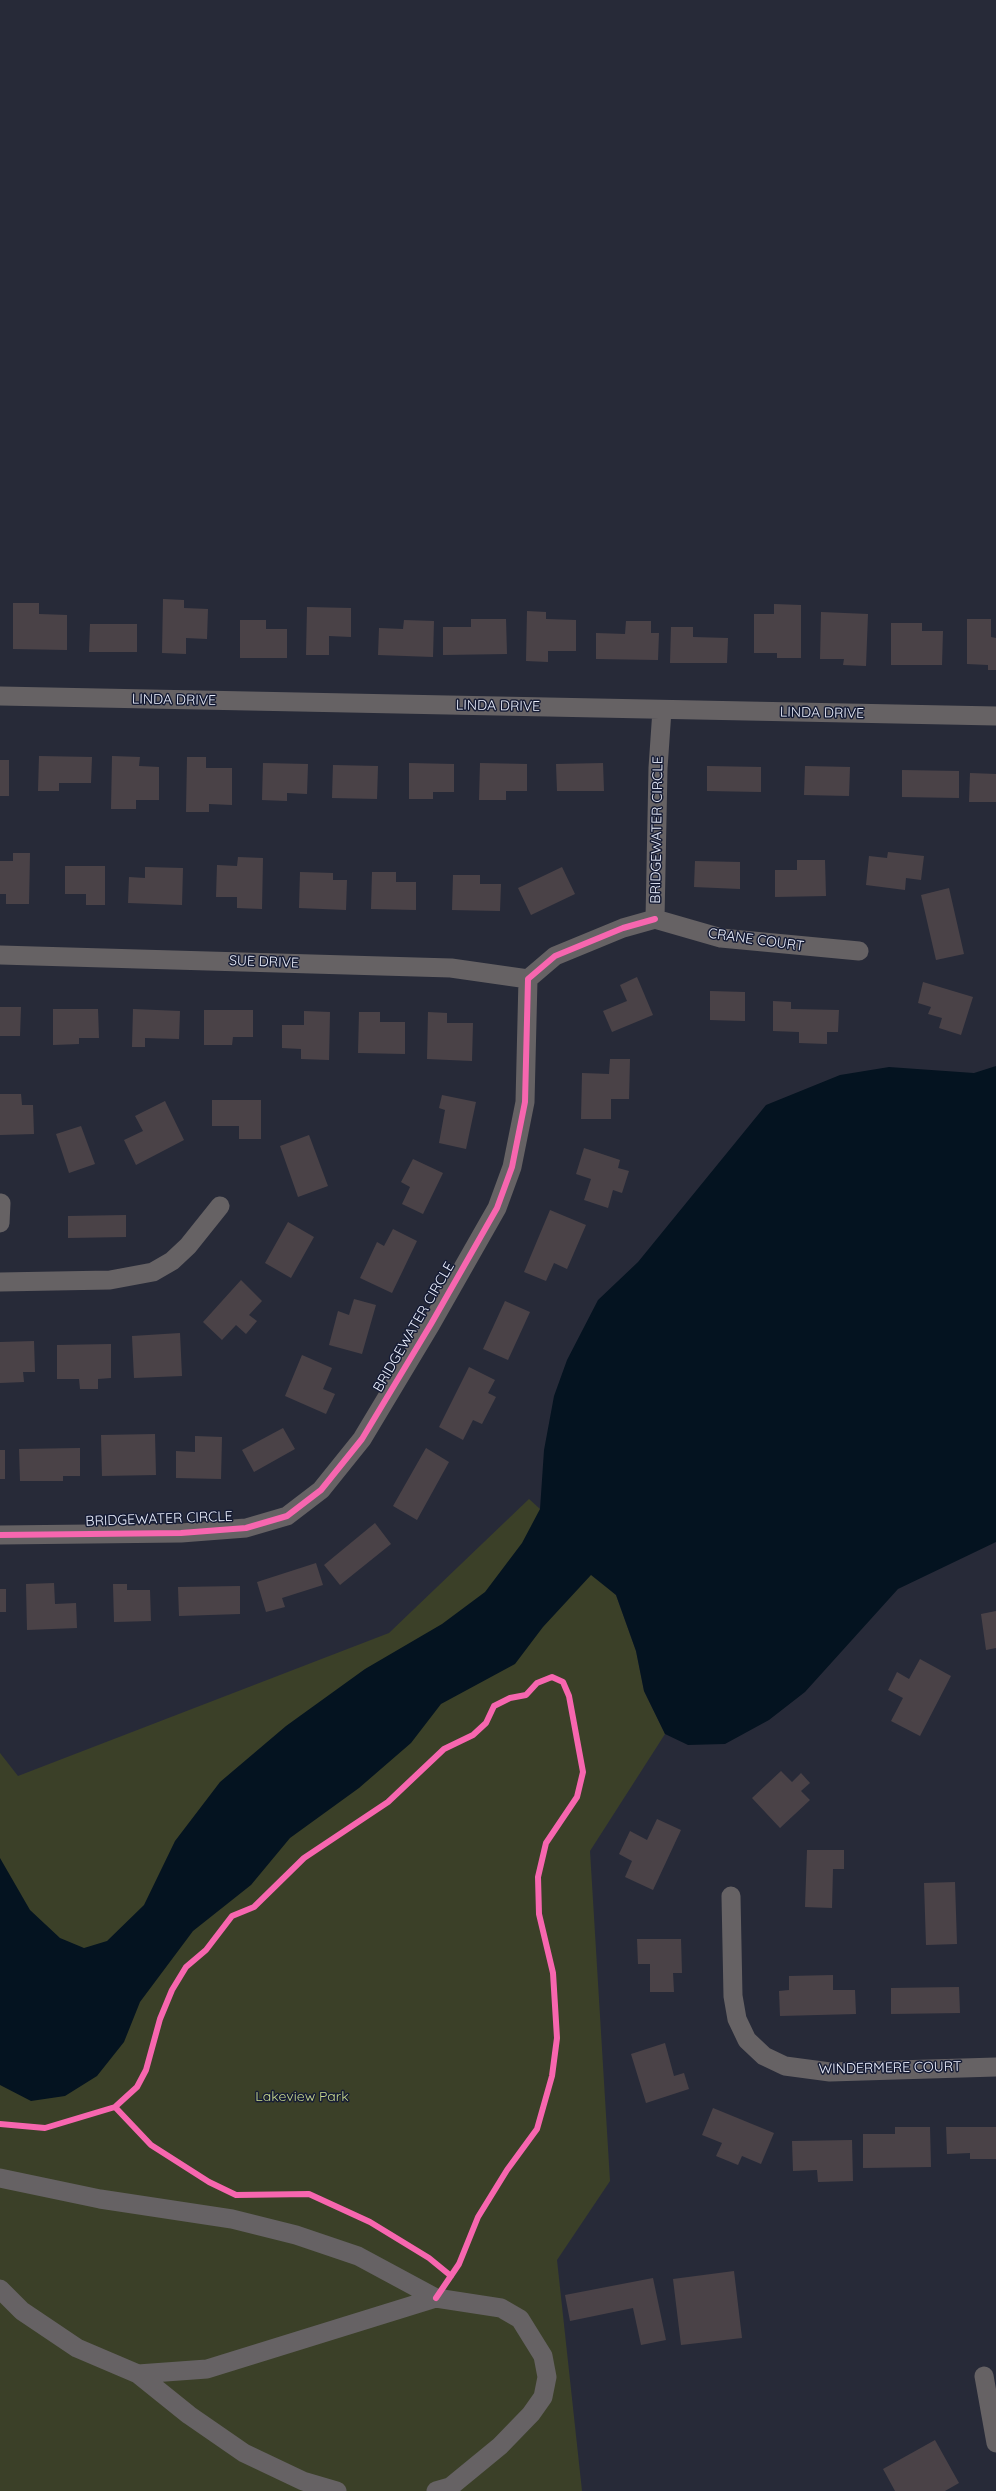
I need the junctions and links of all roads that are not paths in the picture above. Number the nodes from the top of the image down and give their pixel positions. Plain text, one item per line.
1 (0, 696) edge
2 (662, 710) junction
3 (996, 716) edge
4 (655, 919) junction
5 (859, 951) dead end
6 (0, 955) edge
7 (528, 979) junction
8 (1, 1203) dead end
9 (220, 1206) dead end
10 (0, 1223) edge
11 (0, 1282) edge
12 (0, 1534) edge
13 (731, 1896) dead end
14 (996, 2067) edge
15 (0, 2178) edge
16 (0, 2289) edge
17 (436, 2298) junction
18 (138, 2374) junction
19 (984, 2376) dead end
20 (996, 2443) edge
21 (337, 2491) edge
22 (436, 2491) edge

1 - 2 street, LINDA DRIVE
2 - 3 street, LINDA DRIVE
2 - 4 street, BRIDGEWATER CIRCLE
4 - 5 street, CRANE COURT
4 - 7 street, BRIDGEWATER CIRCLE
6 - 7 street, SUE DRIVE
7 - 12 street, BRIDGEWATER CIRCLE
8 - 10 street
9 - 11 street
13 - 14 street, WINDERMERE COURT
15 - 17 street
16 - 18 street
17 - 18 street
17 - 22 street
18 - 21 street
19 - 20 street

